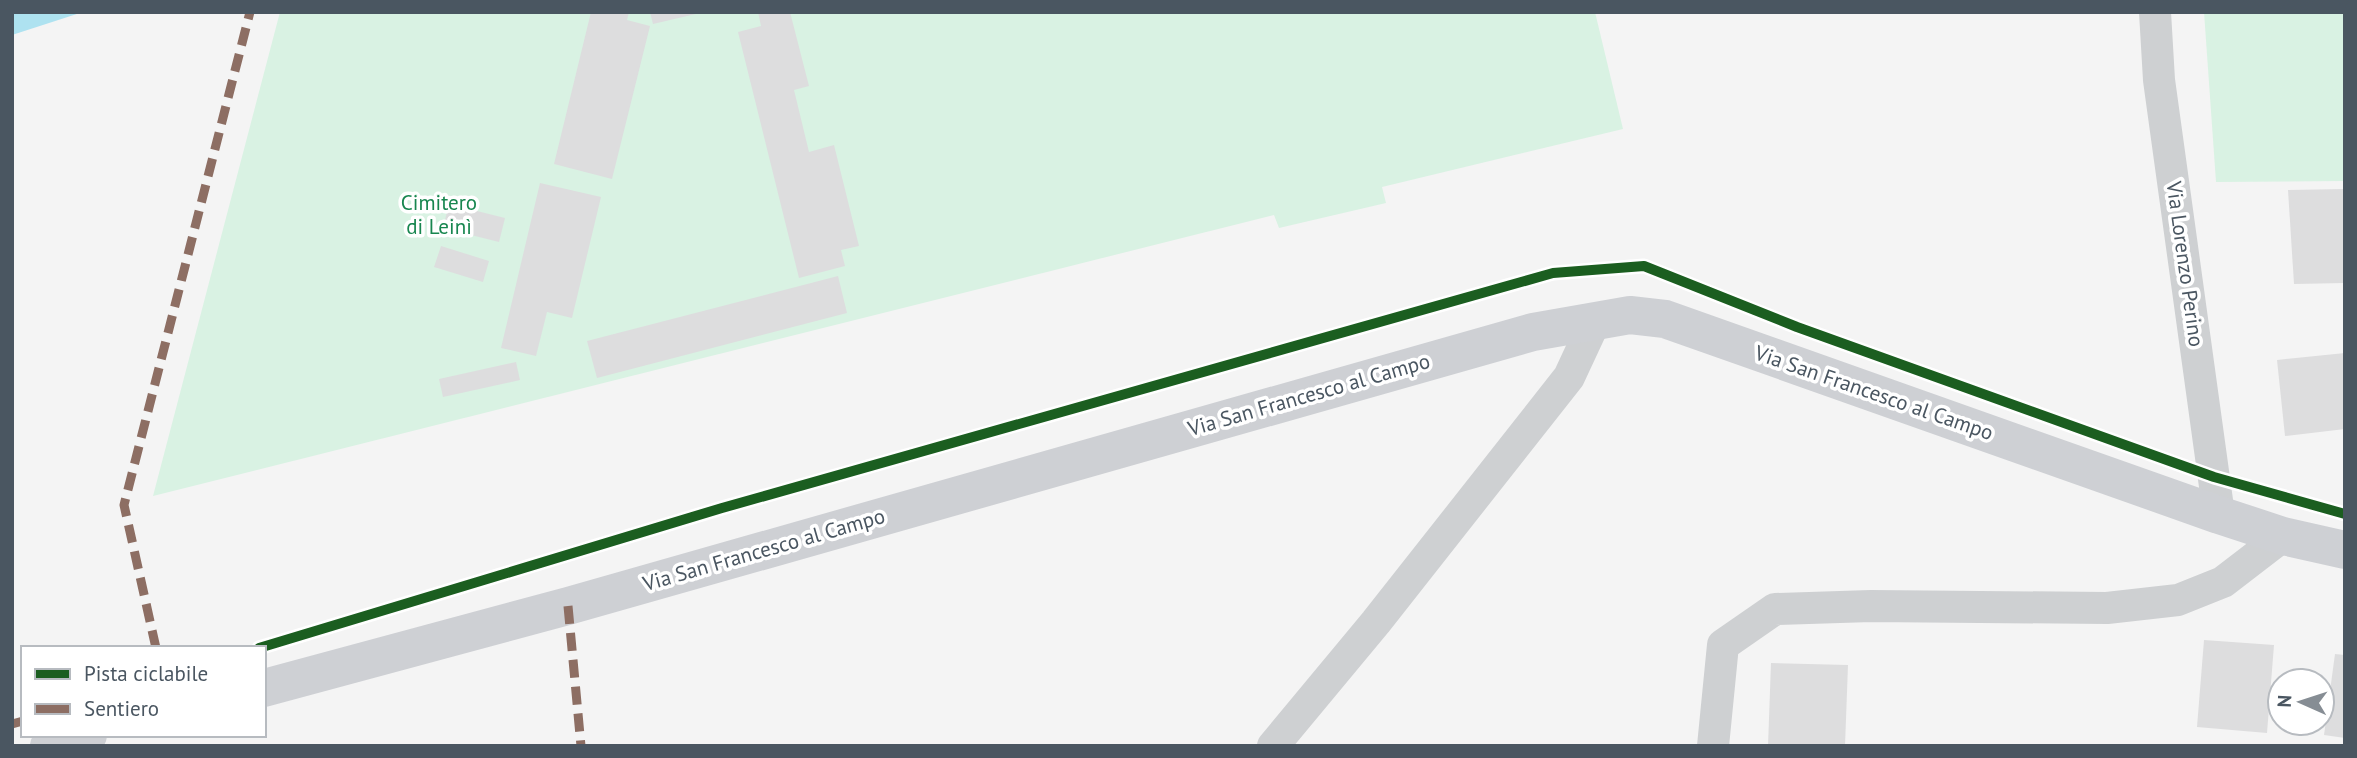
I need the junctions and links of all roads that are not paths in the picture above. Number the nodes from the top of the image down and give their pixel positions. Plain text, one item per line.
1 (2155, 12) edge
2 (1596, 319) junction
3 (2219, 515) junction
4 (2283, 536) junction
5 (2345, 550) edge
6 (266, 687) edge
7 (81, 737) edge
8 (49, 746) edge
9 (1273, 746) edge
10 (1713, 746) edge

1 - 3 street, Via Lorenzo Perino
2 - 3 street, Via San Francesco al Campo
2 - 6 street, Via San Francesco al Campo
2 - 9 street
3 - 4 street, Via San Francesco al Campo
4 - 5 street, Via San Francesco al Campo
4 - 10 street
7 - 8 street

